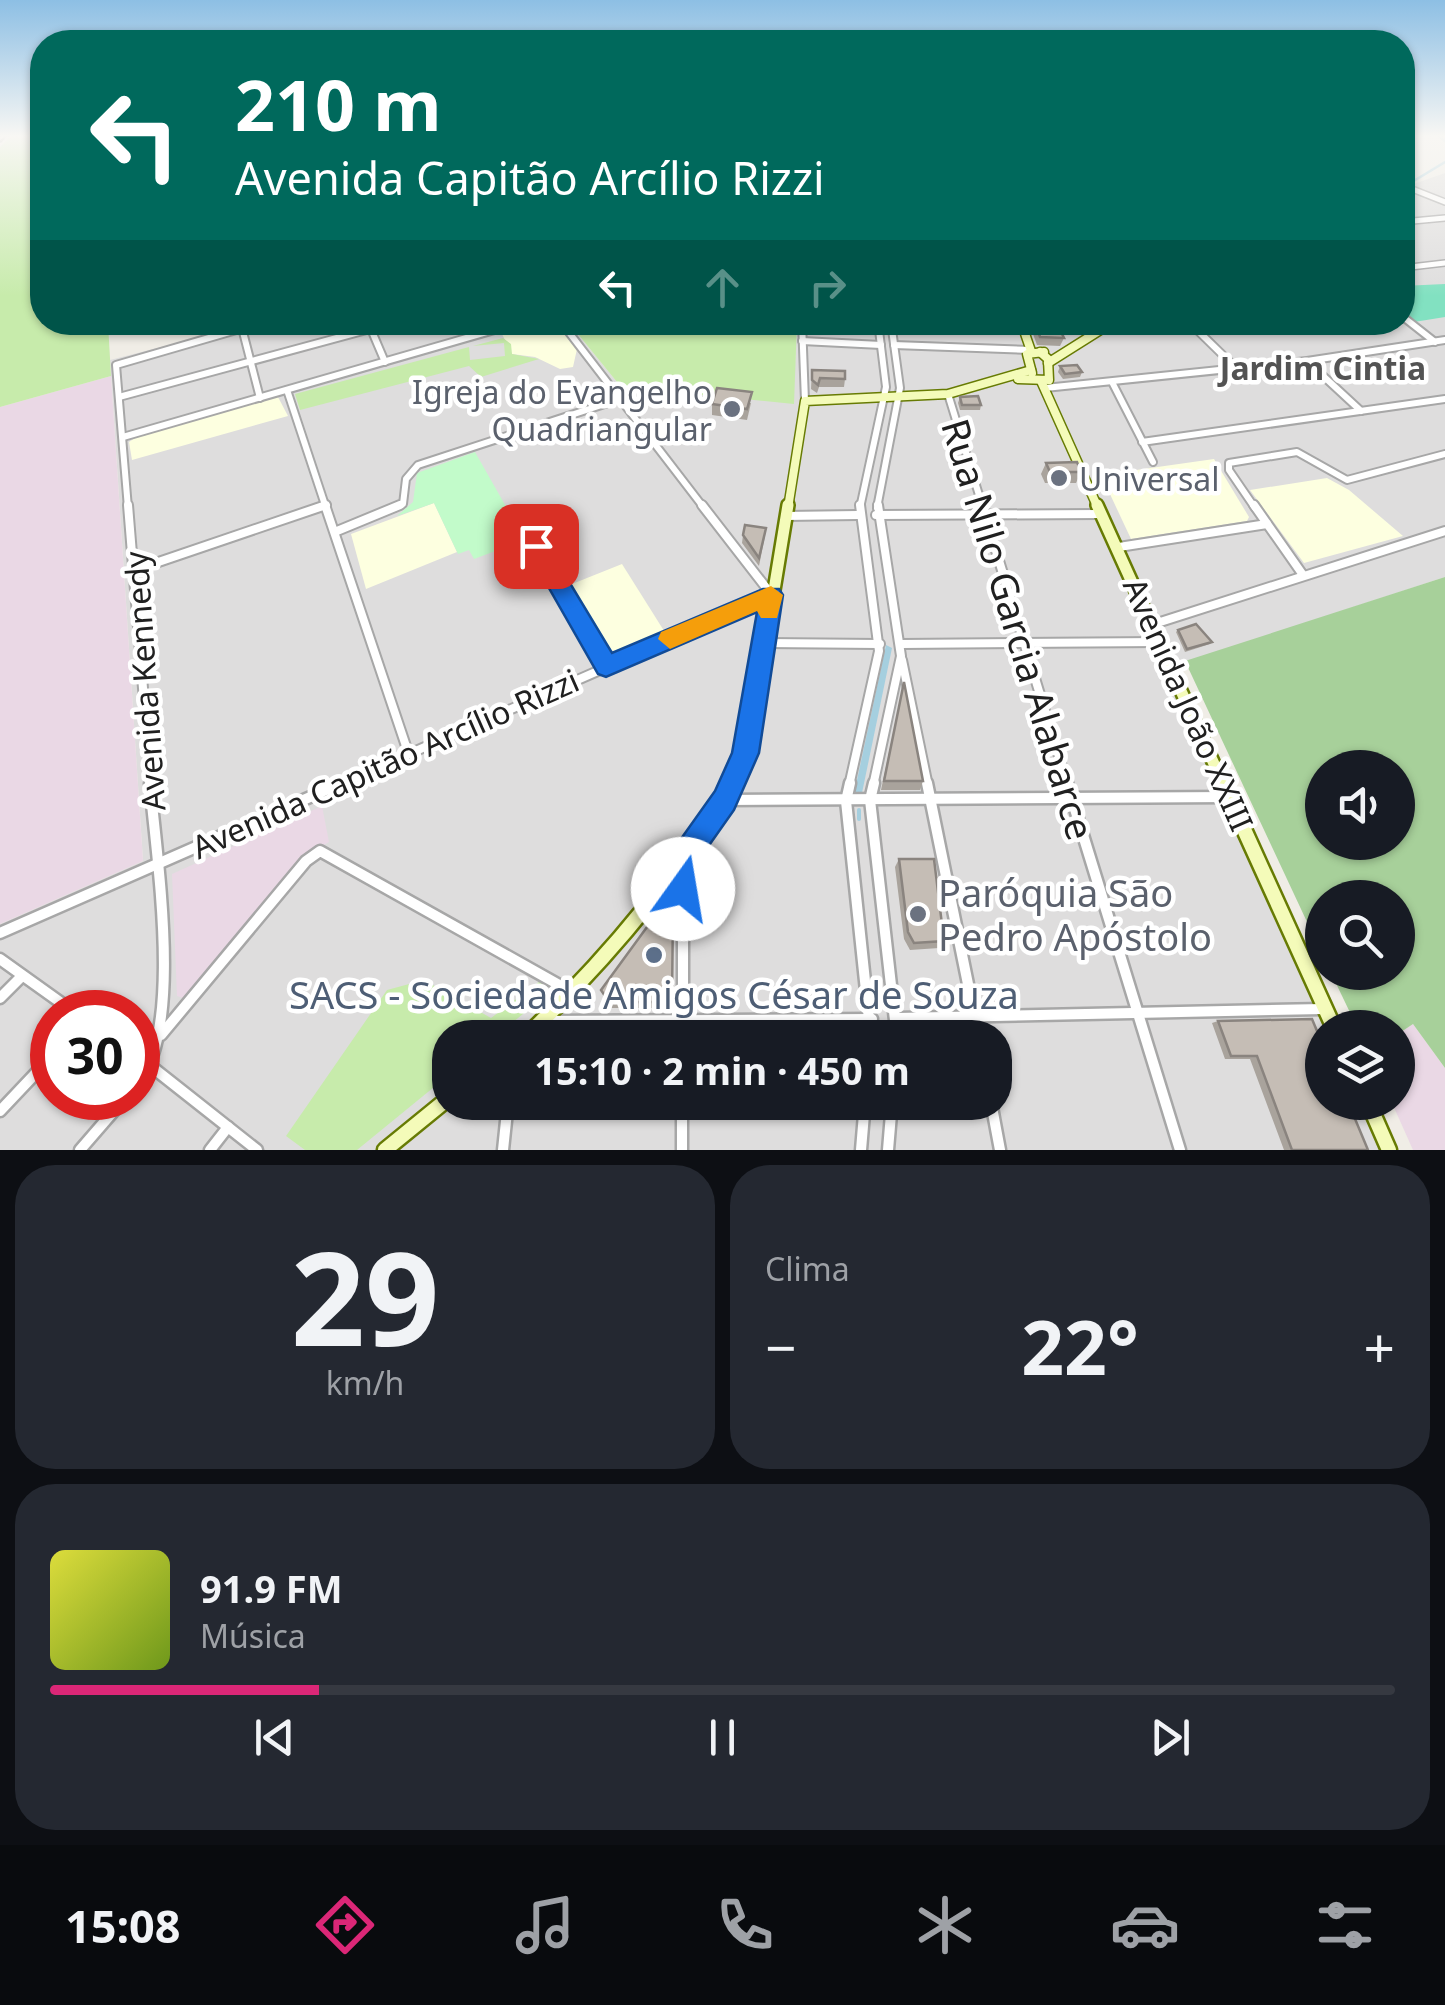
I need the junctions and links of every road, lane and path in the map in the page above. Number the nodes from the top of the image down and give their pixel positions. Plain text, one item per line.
1 (1415, 190) edge
2 (1445, 202) edge
3 (1445, 218) edge
4 (1415, 221) edge
5 (1445, 263) edge
6 (1415, 266) edge
7 (1415, 326) edge
8 (216, 335) edge
9 (244, 335) edge
10 (339, 335) edge
11 (373, 335) edge
12 (470, 335) edge
13 (571, 335) edge
14 (802, 335) edge
15 (880, 335) edge
16 (893, 335) edge
17 (1026, 335) edge
18 (1092, 335) edge
19 (1204, 335) edge
20 (1445, 340) edge
21 (802, 341) junction
22 (1436, 342) junction
23 (881, 344) junction
24 (894, 345) junction
25 (1034, 351) junction
26 (1066, 351) junction
27 (250, 362) junction
28 (385, 362) junction
29 (1307, 362) junction
30 (1048, 364) junction
31 (1236, 369) junction
32 (1040, 380) junction
33 (1112, 382) junction
34 (1064, 386) joint
35 (287, 390) junction
36 (948, 394) junction
37 (898, 396) junction
38 (118, 397) junction
39 (882, 397) junction
40 (260, 398) junction
41 (620, 399) junction
42 (1445, 399) edge
43 (805, 402) junction
44 (1361, 411) junction
45 (123, 437) junction
46 (1142, 442) junction
47 (1445, 454) edge
48 (1153, 462) dead end
49 (326, 506) junction
50 (1104, 514) junction
51 (858, 515) junction
52 (876, 515) junction
53 (983, 515) junction
54 (784, 516) junction
55 (1267, 524) junction
56 (337, 531) junction
57 (1445, 531) edge
58 (532, 538) dead end
59 (1119, 547) junction
60 (135, 570) junction
61 (1303, 575) junction
62 (771, 594) junction
63 (1154, 624) junction
64 (1162, 642) junction
65 (764, 643) junction
66 (880, 644) junction
67 (1024, 644) junction
68 (901, 650) junction
69 (606, 667) junction
70 (408, 752) junction
71 (1231, 797) junction
72 (1070, 798) junction
73 (724, 800) junction
74 (870, 800) junction
75 (846, 801) junction
76 (930, 801) junction
77 (683, 857) junction
78 (157, 864) junction
79 (0, 933) edge
80 (0, 959) edge
81 (22, 976) junction
82 (42, 990) edge
83 (574, 993) junction
84 (0, 998) edge
85 (1326, 1009) joint
86 (1138, 1014) junction
87 (975, 1016) junction
88 (683, 1018) junction
89 (872, 1018) joint
90 (898, 1018) joint
91 (544, 1020) edge
92 (612, 1020) edge
93 (976, 1020) edge
94 (161, 1035) junction
95 (160, 1038) edge
96 (160, 1073) edge
97 (30, 1080) edge
98 (0, 1112) edge
99 (432, 1112) edge
100 (106, 1120) edge
101 (506, 1120) edge
102 (682, 1120) edge
103 (864, 1120) edge
104 (890, 1120) edge
105 (994, 1120) edge
106 (1376, 1120) edge
107 (228, 1128) junction
108 (80, 1150) edge
109 (210, 1150) edge
110 (258, 1150) edge
111 (385, 1150) edge
112 (502, 1150) edge
113 (682, 1150) edge
114 (861, 1150) edge
115 (888, 1150) edge
116 (1000, 1150) edge
117 (1180, 1150) edge
118 (1389, 1150) edge

1 - 2 street
3 - 4 street
5 - 6 street
7 - 22 street
8 - 38 street, Avenida Kennedy
9 - 27 street
10 - 27 street
11 - 28 street
12 - 28 street
13 - 41 street
14 - 21 street
15 - 23 street
16 - 24 street
17 - 25 main road, Avenida João XXIII
18 - 26 main road
19 - 31 street
20 - 22 street
21 - 23 street
21 - 43 street
22 - 29 street
23 - 39 street
24 - 25 street
24 - 37 street
25 - 26 main road
25 - 30 main road, Avenida João XXIII
25 - 32 main road, Avenida João XXIII
26 - 30 main road
27 - 38 street
27 - 40 street
28 - 35 street
29 - 31 street
29 - 44 street
30 - 32 main road, Avenida João XXIII
31 - 33 street
32 - 34 main road
32 - 36 main road
32 - 50 main road, Avenida João XXIII
33 - 34 street
33 - 46 street
35 - 40 street
35 - 49 street
36 - 37 main road
36 - 53 street, Rua Nilo Garcia Alabarce
37 - 39 main road
37 - 52 street
38 - 45 street, Avenida Kennedy
39 - 43 main road
39 - 51 street
40 - 45 street
41 - 56 street
41 - 62 street
42 - 44 street
43 - 54 main road
44 - 46 street
45 - 60 street, Avenida Kennedy
46 - 48 street
47 - 55 street
49 - 56 street
49 - 60 street
50 - 53 street
50 - 59 main road, Avenida João XXIII
51 - 54 street
51 - 66 street
52 - 53 street
52 - 68 street
53 - 67 street, Rua Nilo Garcia Alabarce
54 - 62 main road
55 - 59 street
55 - 61 street
56 - 70 street
57 - 61 street
58 - 69 street
59 - 63 main road, Avenida João XXIII
60 - 78 street, Avenida Kennedy
61 - 63 street
62 - 65 main road
62 - 69 street, Avenida Capitão Arcílio Rizzi
63 - 64 main road, Avenida João XXIII
64 - 67 street
64 - 71 main road, Avenida João XXIII
65 - 66 street
65 - 73 main road
66 - 75 street
67 - 68 street
67 - 72 street, Rua Nilo Garcia Alabarce
68 - 74 street
68 - 76 street
69 - 70 street, Avenida Capitão Arcílio Rizzi
70 - 78 street, Avenida Capitão Arcílio Rizzi
71 - 72 street
71 - 85 main road, Avenida João XXIII
72 - 76 street
72 - 86 street, Rua Nilo Garcia Alabarce
73 - 75 street
73 - 77 main road
74 - 75 street
74 - 76 street
74 - 90 street
75 - 89 street
76 - 87 street
77 - 83 main road
77 - 88 street
78 - 79 street, Avenida Capitão Arcílio Rizzi
78 - 94 street, Avenida Kennedy
80 - 81 street
81 - 82 street
81 - 84 street
83 - 91 main road
83 - 94 street
85 - 86 street
86 - 87 street
86 - 117 street, Rua Nilo Garcia Alabarce
87 - 90 street
87 - 93 street
88 - 89 street
88 - 92 street
94 - 95 street, Avenida Kennedy
96 - 107 street
97 - 98 street
99 - 111 main road
100 - 108 street
101 - 112 street
102 - 113 street
103 - 114 street
104 - 115 street
105 - 116 street
106 - 118 main road
107 - 109 street
107 - 110 street

